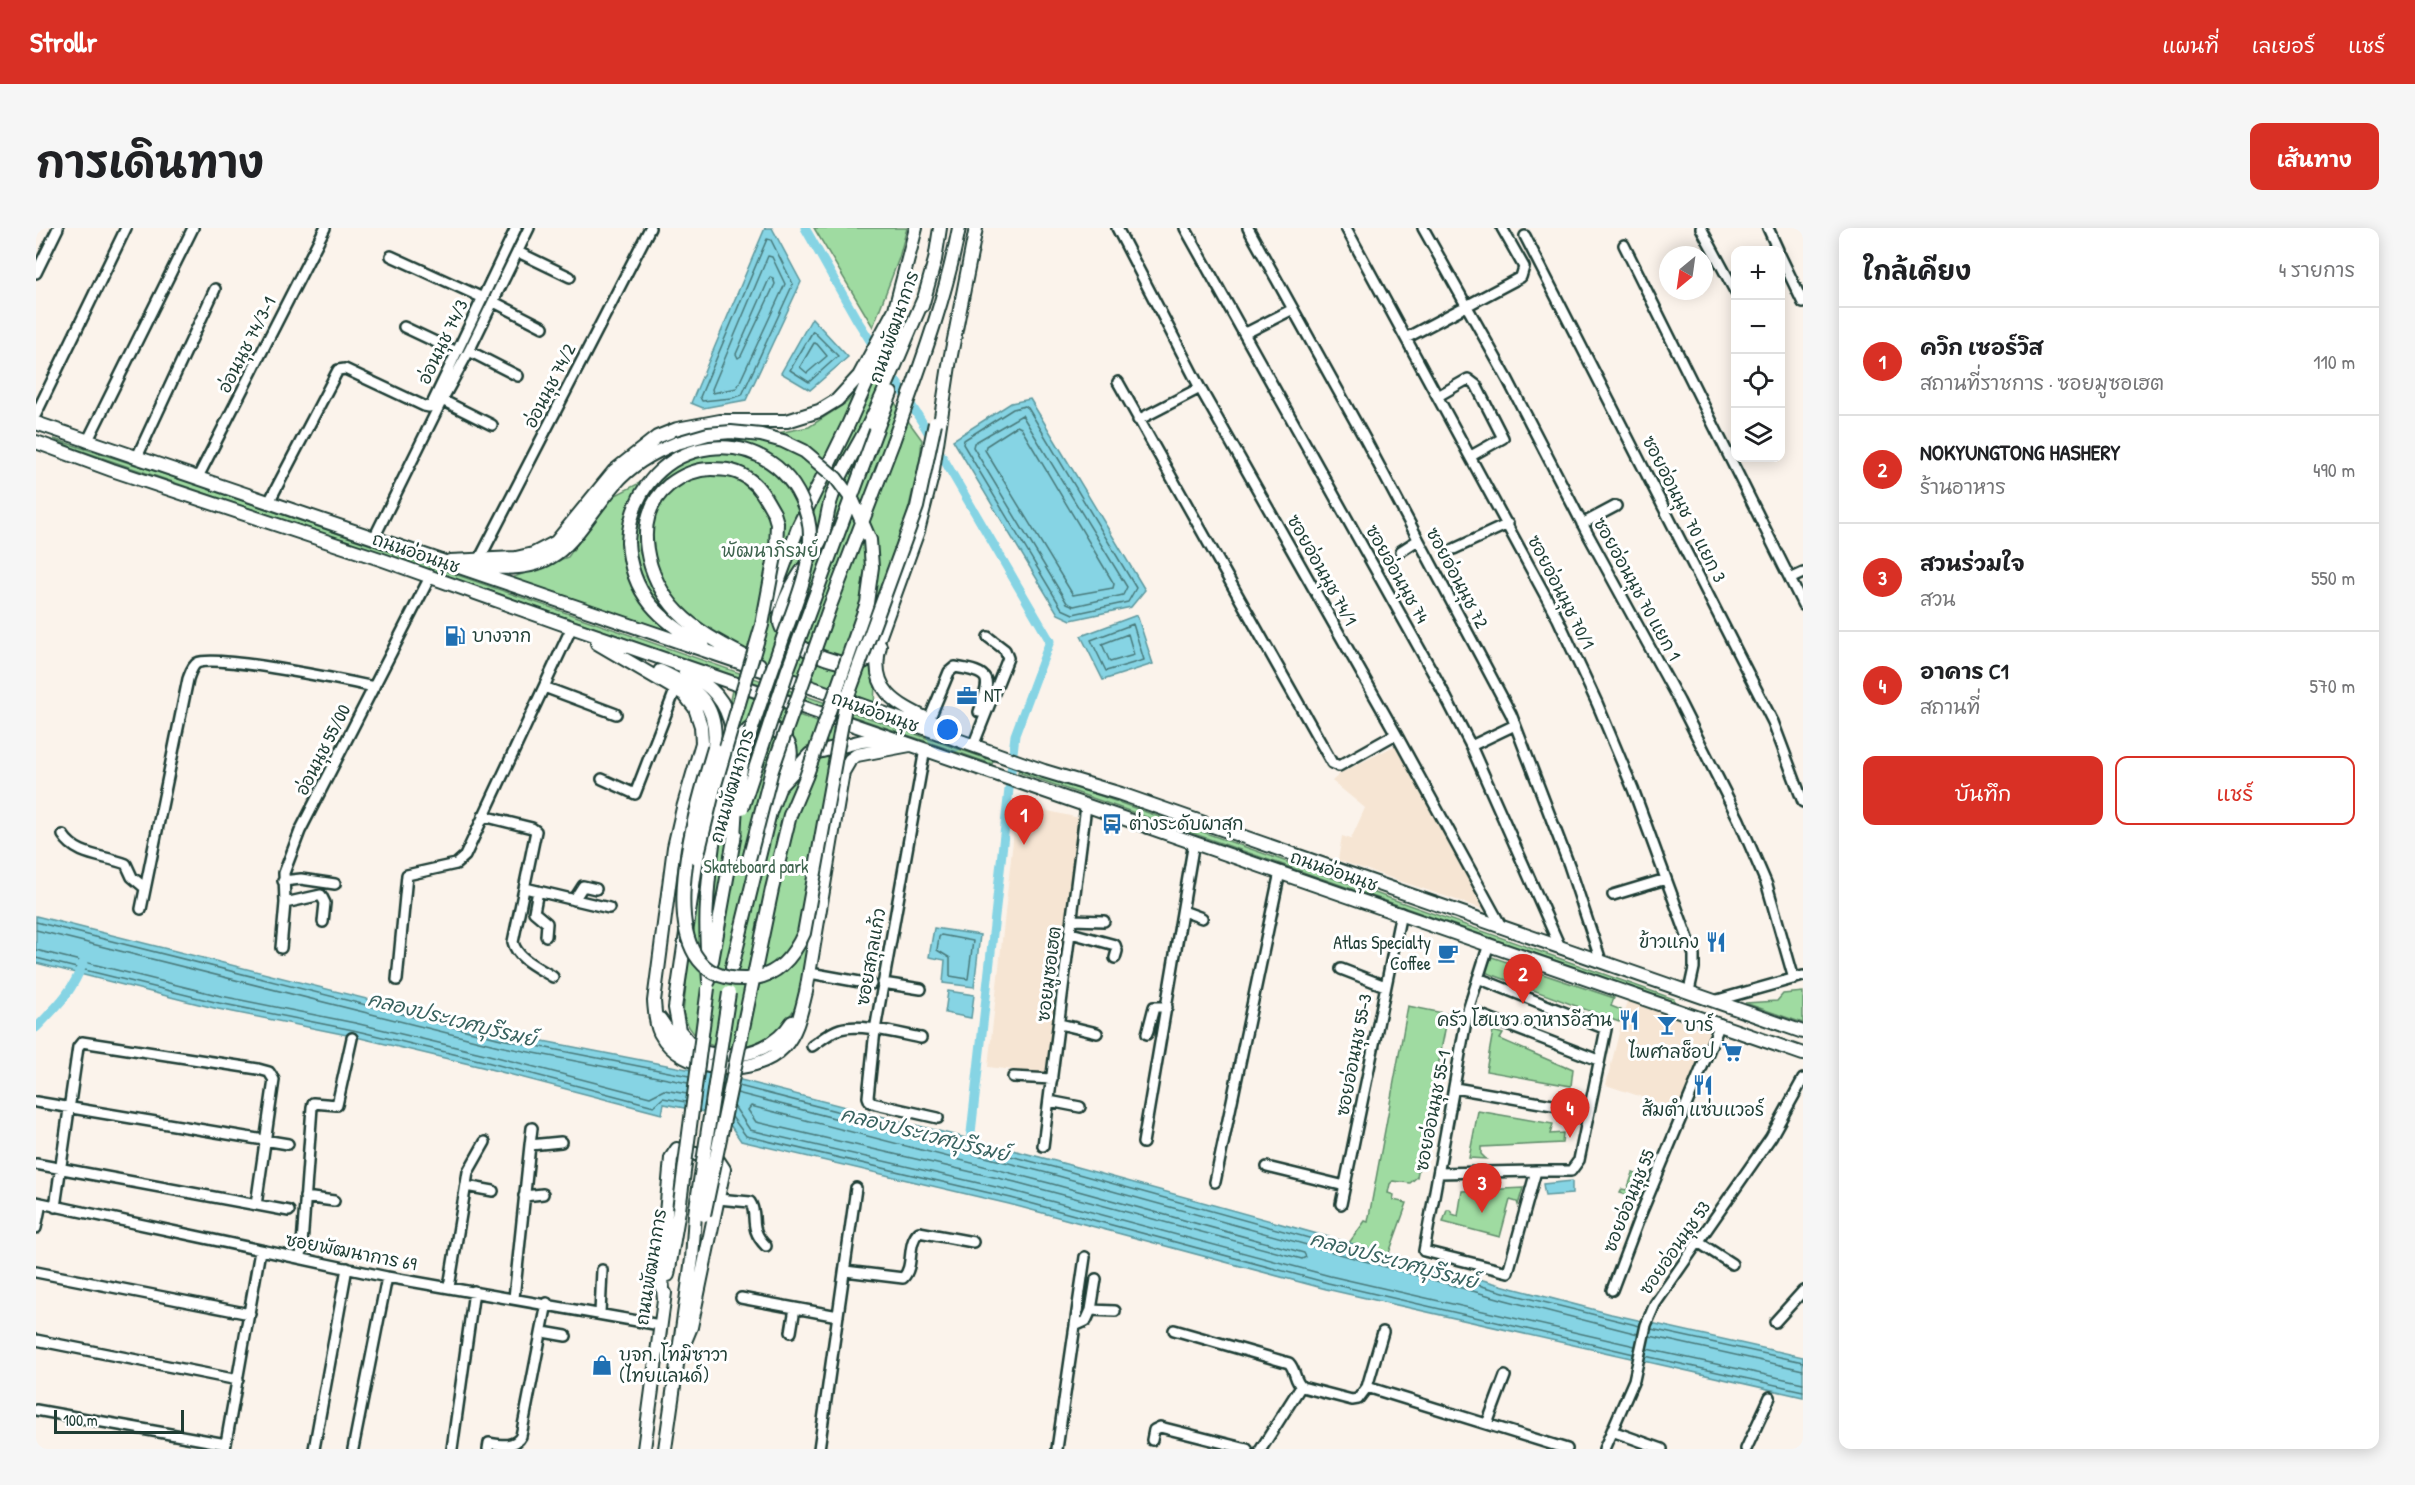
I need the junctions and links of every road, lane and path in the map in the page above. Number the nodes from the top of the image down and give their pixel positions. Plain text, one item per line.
1 (58, 228) edge
2 (126, 228) edge
3 (193, 228) edge
4 (325, 228) edge
5 (516, 228) edge
6 (529, 228) edge
7 (650, 228) edge
8 (916, 228) edge
9 (940, 228) edge
10 (959, 228) edge
11 (976, 228) edge
12 (1117, 228) edge
13 (1185, 228) edge
14 (1248, 228) edge
15 (1423, 228) edge
16 (1502, 228) edge
17 (1701, 228) edge
18 (1768, 228) edge
19 (1350, 229) edge
20 (1525, 236) dead end
21 (1624, 245) dead end
22 (1776, 246) edge
23 (518, 252) junction
24 (391, 256) dead end
25 (1785, 265) edge
26 (36, 273) edge
27 (570, 277) dead end
28 (1731, 284) edge
29 (214, 289) dead end
30 (483, 297) junction
31 (494, 302) junction
32 (1803, 303) edge
33 (1466, 305) junction
34 (1293, 309) junction
35 (404, 327) dead end
36 (543, 327) dead end
37 (1244, 334) junction
38 (1406, 338) junction
39 (469, 351) junction
40 (457, 352) junction
41 (870, 365) junction
42 (518, 376) dead end
43 (1118, 382) dead end
44 (1200, 388) junction
45 (888, 390) junction
46 (1438, 396) junction
47 (442, 400) junction
48 (36, 414) edge
49 (1138, 420) junction
50 (36, 423) edge
51 (492, 425) dead end
52 (937, 426) junction
53 (36, 442) edge
54 (87, 442) junction
55 (1471, 456) junction
56 (137, 457) junction
57 (198, 477) junction
58 (268, 502) junction
59 (1616, 506) dead end
60 (1508, 524) junction
61 (1582, 524) junction
62 (374, 538) junction
63 (1418, 540) junction
64 (1454, 549) dead end
65 (1401, 551) dead end
66 (479, 560) junction
67 (443, 562) junction
68 (1803, 573) edge
69 (430, 577) junction
70 (1790, 579) junction
71 (1802, 602) edge
72 (888, 619) junction
73 (556, 622) junction
74 (762, 626) junction
75 (571, 629) junction
76 (988, 637) dead end
77 (615, 646) junction
78 (741, 664) junction
79 (780, 676) junction
80 (374, 687) junction
81 (544, 687) junction
82 (676, 688) junction
83 (978, 711) dead end
84 (616, 714) dead end
85 (929, 720) junction
86 (1515, 725) junction
87 (1396, 734) junction
88 (893, 738) junction
89 (972, 746) junction
90 (1471, 746) junction
91 (919, 747) junction
92 (732, 759) junction
93 (602, 779) dead end
94 (780, 786) junction
95 (1803, 801) edge
96 (1086, 806) junction
97 (483, 816) junction
98 (63, 835) dead end
99 (734, 841) junction
100 (1194, 842) junction
101 (1280, 872) junction
102 (1666, 879) junction
103 (283, 881) junction
104 (335, 884) dead end
105 (145, 888) junction
106 (525, 888) junction
107 (596, 888) dead end
108 (538, 891) junction
109 (1613, 895) dead end
110 (574, 900) junction
111 (285, 903) junction
112 (609, 908) dead end
113 (141, 909) dead end
114 (1183, 911) junction
115 (1401, 913) junction
116 (1202, 918) dead end
117 (1073, 920) junction
118 (1104, 921) dead end
119 (323, 922) dead end
120 (1501, 926) junction
121 (1071, 933) junction
122 (546, 936) dead end
123 (1489, 944) junction
124 (1560, 947) junction
125 (281, 948) dead end
126 (1115, 958) dead end
127 (1601, 961) junction
128 (732, 967) junction
129 (1341, 969) dead end
130 (810, 973) junction
131 (553, 977) dead end
132 (1798, 977) edge
133 (1478, 978) junction
134 (397, 980) dead end
135 (883, 983) junction
136 (871, 984) dead end
137 (708, 985) junction
138 (1385, 986) junction
139 (921, 989) dead end
140 (1689, 991) junction
141 (654, 1001) junction
142 (1714, 1001) junction
143 (803, 1003) junction
144 (1167, 1007) junction
145 (1468, 1010) junction
146 (1682, 1011) junction
147 (1060, 1024) junction
148 (1720, 1024) junction
149 (875, 1030) junction
150 (1803, 1032) edge
151 (1097, 1033) dead end
152 (1147, 1034) dead end
153 (352, 1038) dead end
154 (921, 1038) dead end
155 (812, 1046) dead end
156 (694, 1048) junction
157 (1803, 1054) edge
158 (1598, 1060) junction
159 (1012, 1077) dead end
160 (1052, 1079) junction
161 (1803, 1079) edge
162 (1455, 1088) junction
163 (1049, 1101) junction
164 (36, 1102) edge
165 (70, 1107) junction
166 (1080, 1107) dead end
167 (1587, 1114) junction
168 (938, 1118) dead end
169 (532, 1128) dead end
170 (264, 1140) junction
171 (485, 1142) dead end
172 (561, 1142) dead end
173 (1143, 1143) dead end
174 (288, 1144) dead end
175 (530, 1145) junction
176 (1043, 1146) dead end
177 (36, 1164) edge
178 (1267, 1167) dead end
179 (60, 1168) junction
180 (1536, 1171) junction
181 (1438, 1173) junction
182 (1215, 1182) dead end
183 (466, 1186) junction
184 (1345, 1186) junction
185 (856, 1188) dead end
186 (493, 1191) dead end
187 (543, 1194) dead end
188 (524, 1196) junction
189 (305, 1197) junction
190 (718, 1199) junction
191 (334, 1201) dead end
192 (38, 1203) edge
193 (1341, 1204) dead end
194 (256, 1205) junction
195 (55, 1206) junction
196 (289, 1211) dead end
197 (700, 1214) junction
198 (36, 1228) edge
199 (973, 1242) dead end
200 (1698, 1242) junction
201 (766, 1246) dead end
202 (260, 1251) junction
203 (1085, 1257) dead end
204 (301, 1258) junction
205 (1732, 1264) dead end
206 (347, 1268) junction
207 (602, 1270) dead end
208 (844, 1271) junction
209 (36, 1272) edge
210 (387, 1277) junction
211 (1096, 1279) dead end
212 (449, 1287) junction
213 (1612, 1290) dead end
214 (474, 1291) junction
215 (1803, 1291) edge
216 (514, 1298) junction
217 (741, 1298) dead end
218 (664, 1299) junction
219 (548, 1304) junction
220 (795, 1308) junction
221 (1091, 1310) junction
222 (1115, 1311) dead end
223 (600, 1313) junction
224 (250, 1314) junction
225 (838, 1316) junction
226 (1775, 1322) dead end
227 (660, 1325) junction
228 (1075, 1326) junction
229 (1174, 1330) dead end
230 (543, 1332) junction
231 (791, 1332) dead end
232 (1383, 1332) dead end
233 (566, 1336) dead end
234 (36, 1340) edge
235 (676, 1363) junction
236 (1505, 1376) dead end
237 (238, 1380) junction
238 (1301, 1386) junction
239 (1367, 1387) junction
240 (1770, 1397) dead end
241 (36, 1410) edge
242 (1487, 1424) junction
243 (1612, 1431) junction
244 (1152, 1440) dead end
245 (225, 1446) edge
246 (314, 1449) edge
247 (353, 1449) edge
248 (452, 1449) edge
249 (488, 1449) edge
250 (644, 1449) edge
251 (665, 1449) edge
252 (819, 1449) edge
253 (1057, 1449) edge
254 (1247, 1449) edge
255 (1261, 1449) edge
256 (1567, 1449) edge
257 (1604, 1449) edge
258 (1662, 1449) edge
259 (1746, 1449) edge

1 - 26 street
2 - 48 street
3 - 54 street
4 - 57 street, อ่อนนุช 74/3-1
5 - 30 street, อ่อนนุช 74/3
6 - 23 street
7 - 66 street, อ่อนนุช 74/2
8 - 41 main road
9 - 45 main road, ถนนพัฒนาการ
10 - 128 main road, ถนนพัฒนาการ, bridge
11 - 52 main road
12 - 44 street, ซอยอ่อนนุช 74/1
13 - 37 street, ซอยอ่อนนุช 74
14 - 34 street, ซอยอ่อนนุช 72
15 - 33 street, ซอยอ่อนนุช 70 แยก 1
16 - 33 street
17 - 28 street
18 - 22 street
19 - 38 street, ซอยอ่อนนุช 70/1
20 - 95 street, ซอยอ่อนนุช 70 แยก 3
21 - 70 street
23 - 27 street
23 - 31 street
24 - 30 street
25 - 32 street
29 - 56 street
30 - 40 street, อ่อนนุช 74/3
31 - 36 street
31 - 39 street
33 - 38 street
33 - 61 street, ซอยอ่อนนุช 70 แยก 1
34 - 37 street
34 - 63 street, ซอยอ่อนนุช 72
35 - 40 street
37 - 90 street, ซอยอ่อนนุช 74
38 - 46 street, ซอยอ่อนนุช 70/1
39 - 42 street
39 - 47 street
40 - 58 street, อ่อนนุช 74/3
41 - 66 main road
41 - 74 main road, bridge
43 - 49 street
44 - 49 street
44 - 87 street, ซอยอ่อนนุช 74/1
45 - 72 main road
45 - 99 main road, ถนนพัฒนาการ, bridge
46 - 55 street, ซอยอ่อนนุช 70/1
46 - 55 street
47 - 51 street
47 - 62 street
49 - 87 street
50 - 54 main road, ถนนอ่อนนุช
52 - 72 main road
52 - 77 main road, bridge
53 - 69 main road, ถนนอ่อนนุช
54 - 56 main road, ถนนอ่อนนุช
55 - 60 street, ซอยอ่อนนุช 70/1
56 - 57 main road, ถนนอ่อนนุช
57 - 58 main road, ถนนอ่อนนุช
58 - 62 main road, ถนนอ่อนนุช
59 - 61 street
60 - 64 street
60 - 102 street, ซอยอ่อนนุช 70/1
61 - 132 street, ซอยอ่อนนุช 70 แยก 1
62 - 67 main road, ถนนอ่อนนุช
63 - 65 street
63 - 86 street, ซอยอ่อนนุช 72
66 - 67 main road
67 - 78 main road, ถนนอ่อนนุช
67 - 197 main road, bridge
68 - 70 street
69 - 73 main road, ถนนอ่อนนุช
69 - 80 street, อ่อนนุช 55/00
70 - 71 street
72 - 85 main road
73 - 75 main road
73 - 77 main road, ถนนอ่อนนุช
74 - 79 main road, bridge
74 - 156 main road, bridge
75 - 77 main road
75 - 81 street
76 - 89 street
77 - 82 main road
77 - 88 main road, ถนนอ่อนนุช
77 - 92 main road
78 - 79 main road, ถนนอ่อนนุช
78 - 99 main road, bridge
79 - 89 main road, ถนนอ่อนนุช
80 - 103 street, อ่อนนุช 55/00
80 - 105 street
81 - 84 street
81 - 97 street
82 - 93 street
82 - 141 main road
83 - 85 street
85 - 89 main road
86 - 90 street
86 - 127 street, ซอยอ่อนนุช 72
87 - 120 street, ซอยอ่อนนุช 74/1
88 - 91 main road, ถนนอ่อนนุช
88 - 94 main road
89 - 120 main road, ถนนอ่อนนุช
90 - 124 street, ซอยอ่อนนุช 74
91 - 96 main road, ถนนอ่อนนุช
91 - 130 main road
91 - 135 street, ซอยสกุลแก้ว
92 - 94 main road
92 - 137 main road
94 - 128 main road
96 - 100 main road, ถนนอ่อนนุช
96 - 117 street, ซอยมูซอเฮต
97 - 106 street
97 - 134 street
98 - 105 street
99 - 137 main road, ถนนพัฒนาการ, bridge
100 - 101 main road, ถนนอ่อนนุช
100 - 114 street
101 - 115 main road, ถนนอ่อนนุช
101 - 182 street
102 - 109 street
102 - 140 street, ซอยอ่อนนุช 70/1
103 - 104 street
103 - 111 street, อ่อนนุช 55/00
105 - 113 street
106 - 108 street
106 - 131 street
107 - 110 street
108 - 110 street
108 - 122 street
110 - 112 street
111 - 119 street
111 - 125 street, อ่อนนุช 55/00
114 - 116 street
114 - 144 street
115 - 123 main road, ถนนอ่อนนุช
115 - 138 street, ซอยอ่อนนุช 55-3
117 - 118 street
117 - 121 street, ซอยมูซอเฮต
120 - 124 main road, ถนนอ่อนนุช
121 - 126 street
121 - 147 street, ซอยมูซอเฮต
123 - 133 street, ซอยอ่อนนุช 55-1
123 - 146 main road, ถนนอ่อนนุช
124 - 127 main road, ถนนอ่อนนุช
127 - 140 main road, ถนนอ่อนนุช
128 - 197 main road, ถนนพัฒนาการ, bridge
129 - 138 street
130 - 136 street
130 - 143 main road
132 - 142 street
133 - 145 street, ซอยอ่อนนุช 55-1
133 - 158 street
135 - 139 street
135 - 149 street, ซอยสกุลแก้ว
137 - 218 main road, ถนนพัฒนาการ, bridge
138 - 184 street, ซอยอ่อนนุช 55-3
140 - 142 main road, ถนนอ่อนนุช
140 - 146 main road
141 - 143 main road
141 - 156 main road
142 - 150 main road, ถนนอ่อนนุช
143 - 156 main road
144 - 152 street
144 - 173 street
145 - 158 street
145 - 162 street, ซอยอ่อนนุช 55-1
146 - 148 main road, ถนนอ่อนนุช
147 - 151 street
147 - 160 street, ซอยมูซอเฮต
148 - 157 main road, ถนนอ่อนนุช
148 - 213 street, ซอยอ่อนนุช 55
149 - 154 street
149 - 155 street
149 - 168 street, ซอยสกุลแก้ว
153 - 189 street
158 - 167 street
159 - 160 street
160 - 163 street, ซอยมูซอเฮต
161 - 200 street, ซอยอ่อนนุช 53
162 - 167 street
162 - 181 street, ซอยอ่อนนุช 55-1
163 - 166 street
163 - 176 street, ซอยมูซอเฮต
164 - 165 street
165 - 170 street
165 - 170 street
165 - 179 street
167 - 180 street
169 - 175 street
170 - 174 street
170 - 194 street
171 - 183 street
172 - 175 street
175 - 188 street
177 - 179 street
178 - 184 street
179 - 194 street
179 - 195 street
180 - 181 street
180 - 181 street, ซอยอ่อนนุช 55-1
183 - 186 street
183 - 212 street
184 - 193 street, ซอยอ่อนนุช 55-3
185 - 208 street
187 - 188 street
188 - 216 street
189 - 191 street
189 - 204 street
190 - 201 street
190 - 218 main road
190 - 235 main road
192 - 195 street, ซอยพัฒนาการ 69
192 - 198 street
194 - 196 street
195 - 202 street, ซอยพัฒนาการ 69
197 - 235 main road
199 - 208 street
200 - 205 street
200 - 243 street, ซอยอ่อนนุช 53
202 - 204 street, ซอยพัฒนาการ 69
202 - 224 street
203 - 228 street
204 - 206 street, ซอยพัฒนาการ 69
206 - 210 street, ซอยพัฒนาการ 69
206 - 246 street
207 - 223 street
208 - 225 street
209 - 224 street
210 - 212 street, ซอยพัฒนาการ 69
210 - 247 street
211 - 221 street
212 - 214 street, ซอยพัฒนาการ 69
214 - 216 street, ซอยพัฒนาการ 69
214 - 248 street
215 - 226 street
216 - 219 street, ซอยพัฒนาการ 69
217 - 220 street
218 - 227 main road, ถนนพัฒนาการ
219 - 223 street, ซอยพัฒนาการ 69
219 - 230 street
220 - 225 street
220 - 231 street
221 - 222 street
221 - 228 street
223 - 227 street, ซอยพัฒนาการ 69
224 - 237 street
225 - 252 street
227 - 250 main road, ถนนพัฒนาการ
228 - 253 street
229 - 238 street
230 - 233 street
230 - 249 street
232 - 239 street
234 - 237 street
235 - 251 main road
236 - 242 street
237 - 245 street
238 - 239 street
238 - 255 street
239 - 242 street
240 - 259 street
241 - 245 street
242 - 256 street
243 - 257 street, ซอยอ่อนนุช 53
243 - 258 street
244 - 254 street

